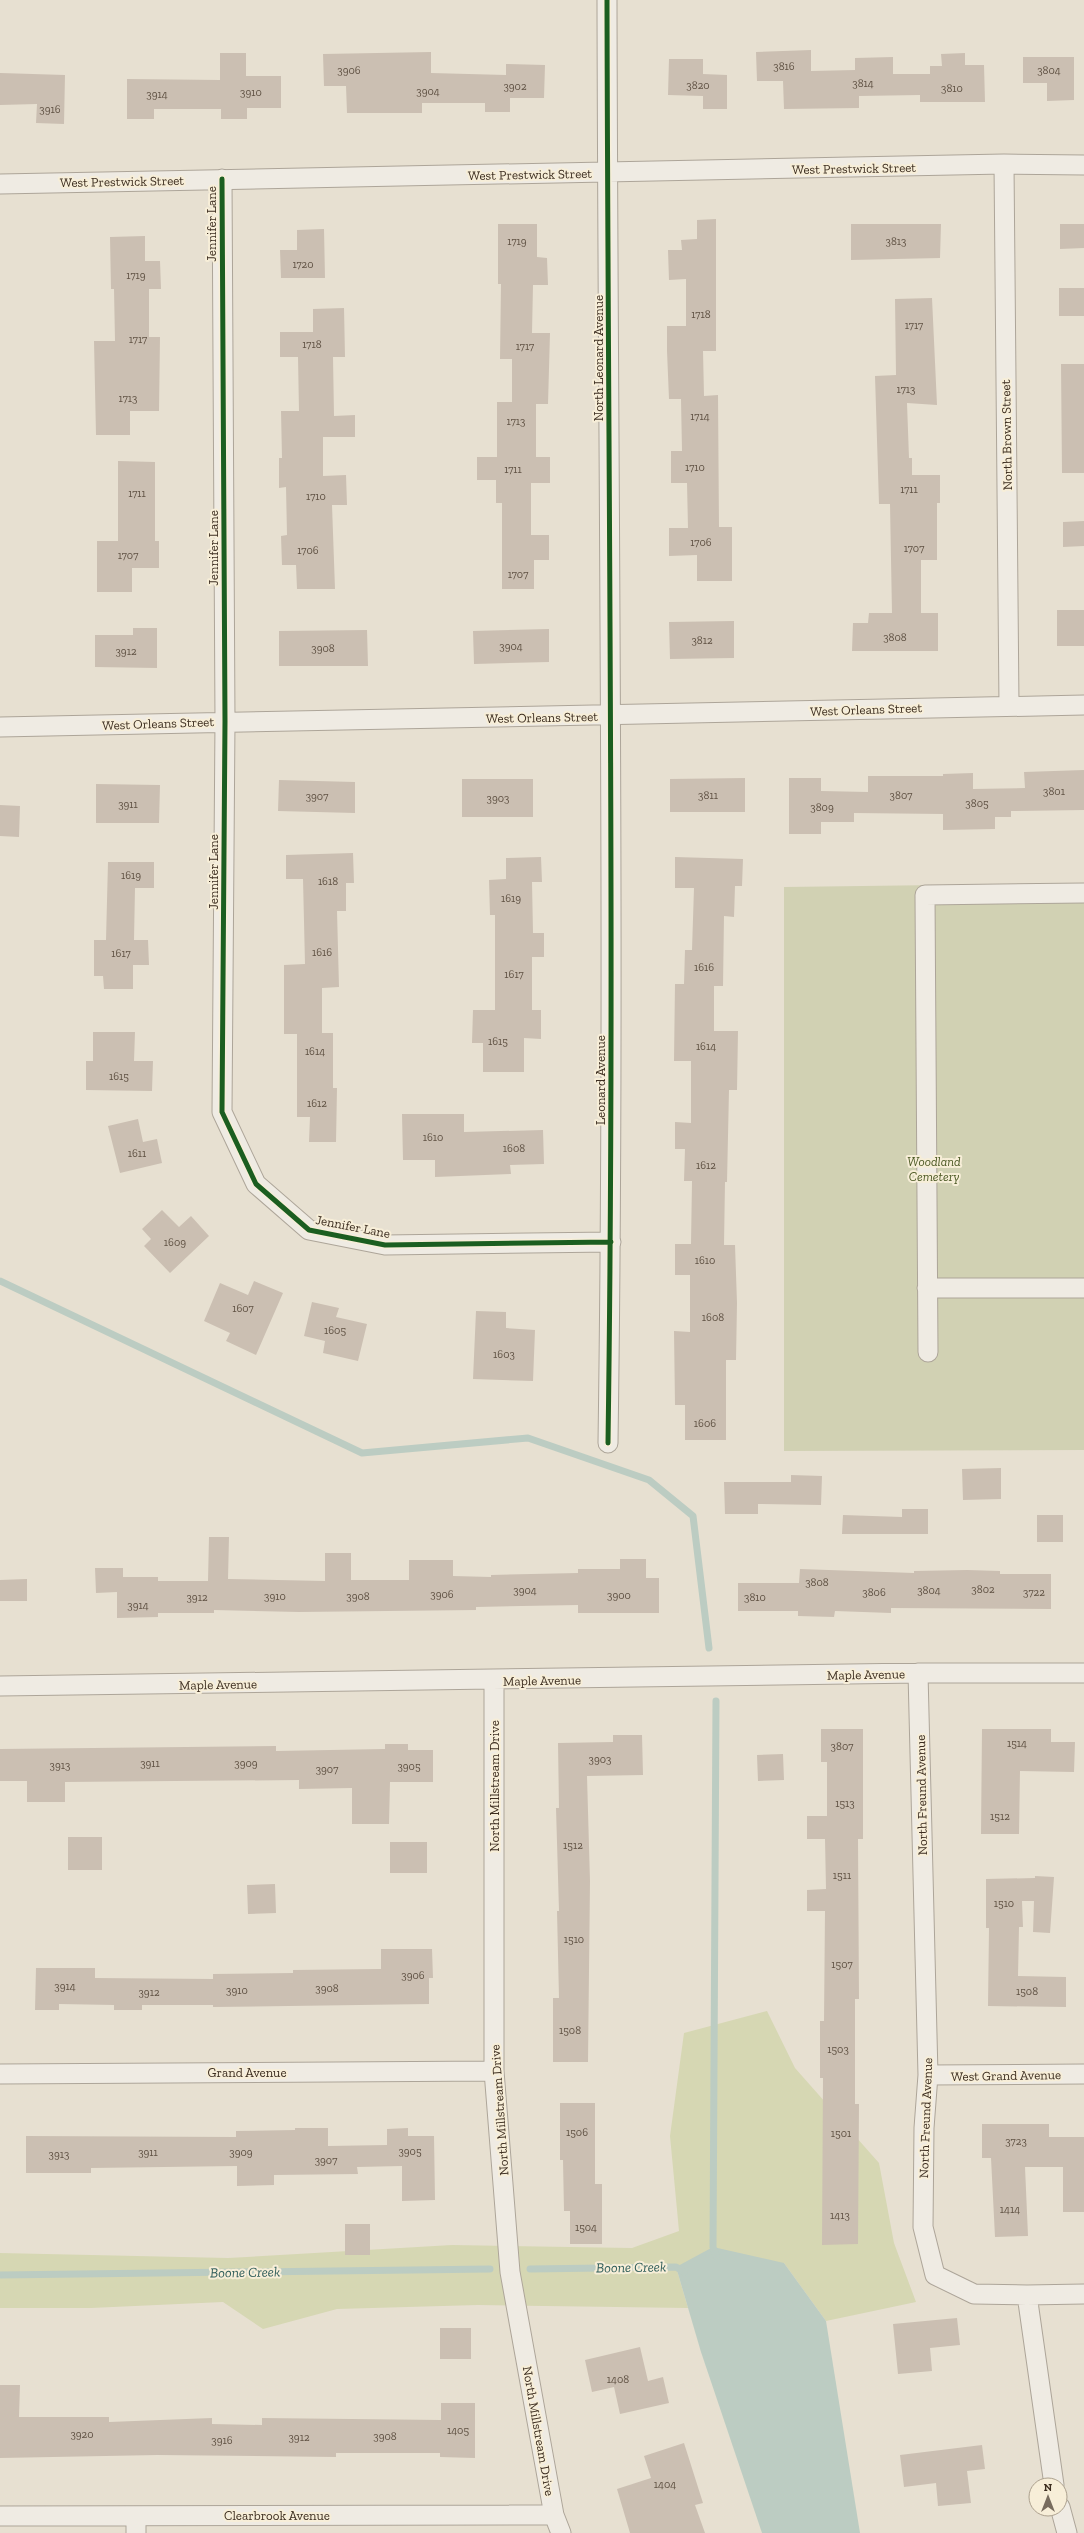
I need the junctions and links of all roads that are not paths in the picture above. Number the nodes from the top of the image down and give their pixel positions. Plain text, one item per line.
1 (607, 0) edge
2 (1004, 164) junction
3 (1084, 165) edge
4 (607, 173) junction
5 (222, 179) junction
6 (0, 184) edge
7 (1009, 705) junction
8 (1084, 705) edge
9 (611, 716) junction
10 (226, 721) junction
11 (0, 727) edge
12 (1084, 893) edge
13 (611, 1242) junction
14 (927, 1288) junction
15 (1084, 1288) edge
16 (928, 1352) dead end
17 (608, 1444) dead end
18 (918, 1673) junction
19 (1084, 1673) edge
20 (494, 1681) junction
21 (0, 1686) edge
22 (494, 2071) junction
23 (0, 2074) edge
24 (1084, 2074) edge
25 (928, 2075) junction
26 (1084, 2294) edge
27 (1027, 2296) junction
28 (1053, 2477) edge
29 (554, 2515) junction
30 (0, 2516) edge
31 (1063, 2517) edge
32 (136, 2524) edge
33 (561, 2533) edge
34 (1067, 2533) edge

1 - 4 street, North Leonard Avenue
2 - 3 street, West Prestwick Street
2 - 4 street, West Prestwick Street
2 - 7 street, North Brown Street
4 - 5 street, West Prestwick Street
4 - 9 street, North Leonard Avenue
5 - 6 street, West Prestwick Street
5 - 10 street, Jennifer Lane
7 - 8 street, West Orleans Street
7 - 9 street, West Orleans Street
9 - 10 street, West Orleans Street
9 - 13 street, Leonard Avenue
10 - 11 street, West Orleans Street
10 - 13 street, Jennifer Lane
12 - 14 street
13 - 17 street, Leonard Avenue
14 - 15 street
14 - 16 street
18 - 19 street, Maple Avenue
18 - 20 street, Maple Avenue
18 - 25 street, North Freund Avenue
20 - 21 street, Maple Avenue
20 - 22 street, North Millstream Drive
22 - 23 street, Grand Avenue
22 - 29 street, North Millstream Drive
24 - 25 street, West Grand Avenue
25 - 27 street, North Freund Avenue
26 - 27 street, North Freund Avenue
27 - 28 street
29 - 32 street, Clearbrook Avenue
29 - 33 street, North Millstream Drive
30 - 32 street, Clearbrook Avenue
31 - 34 street

